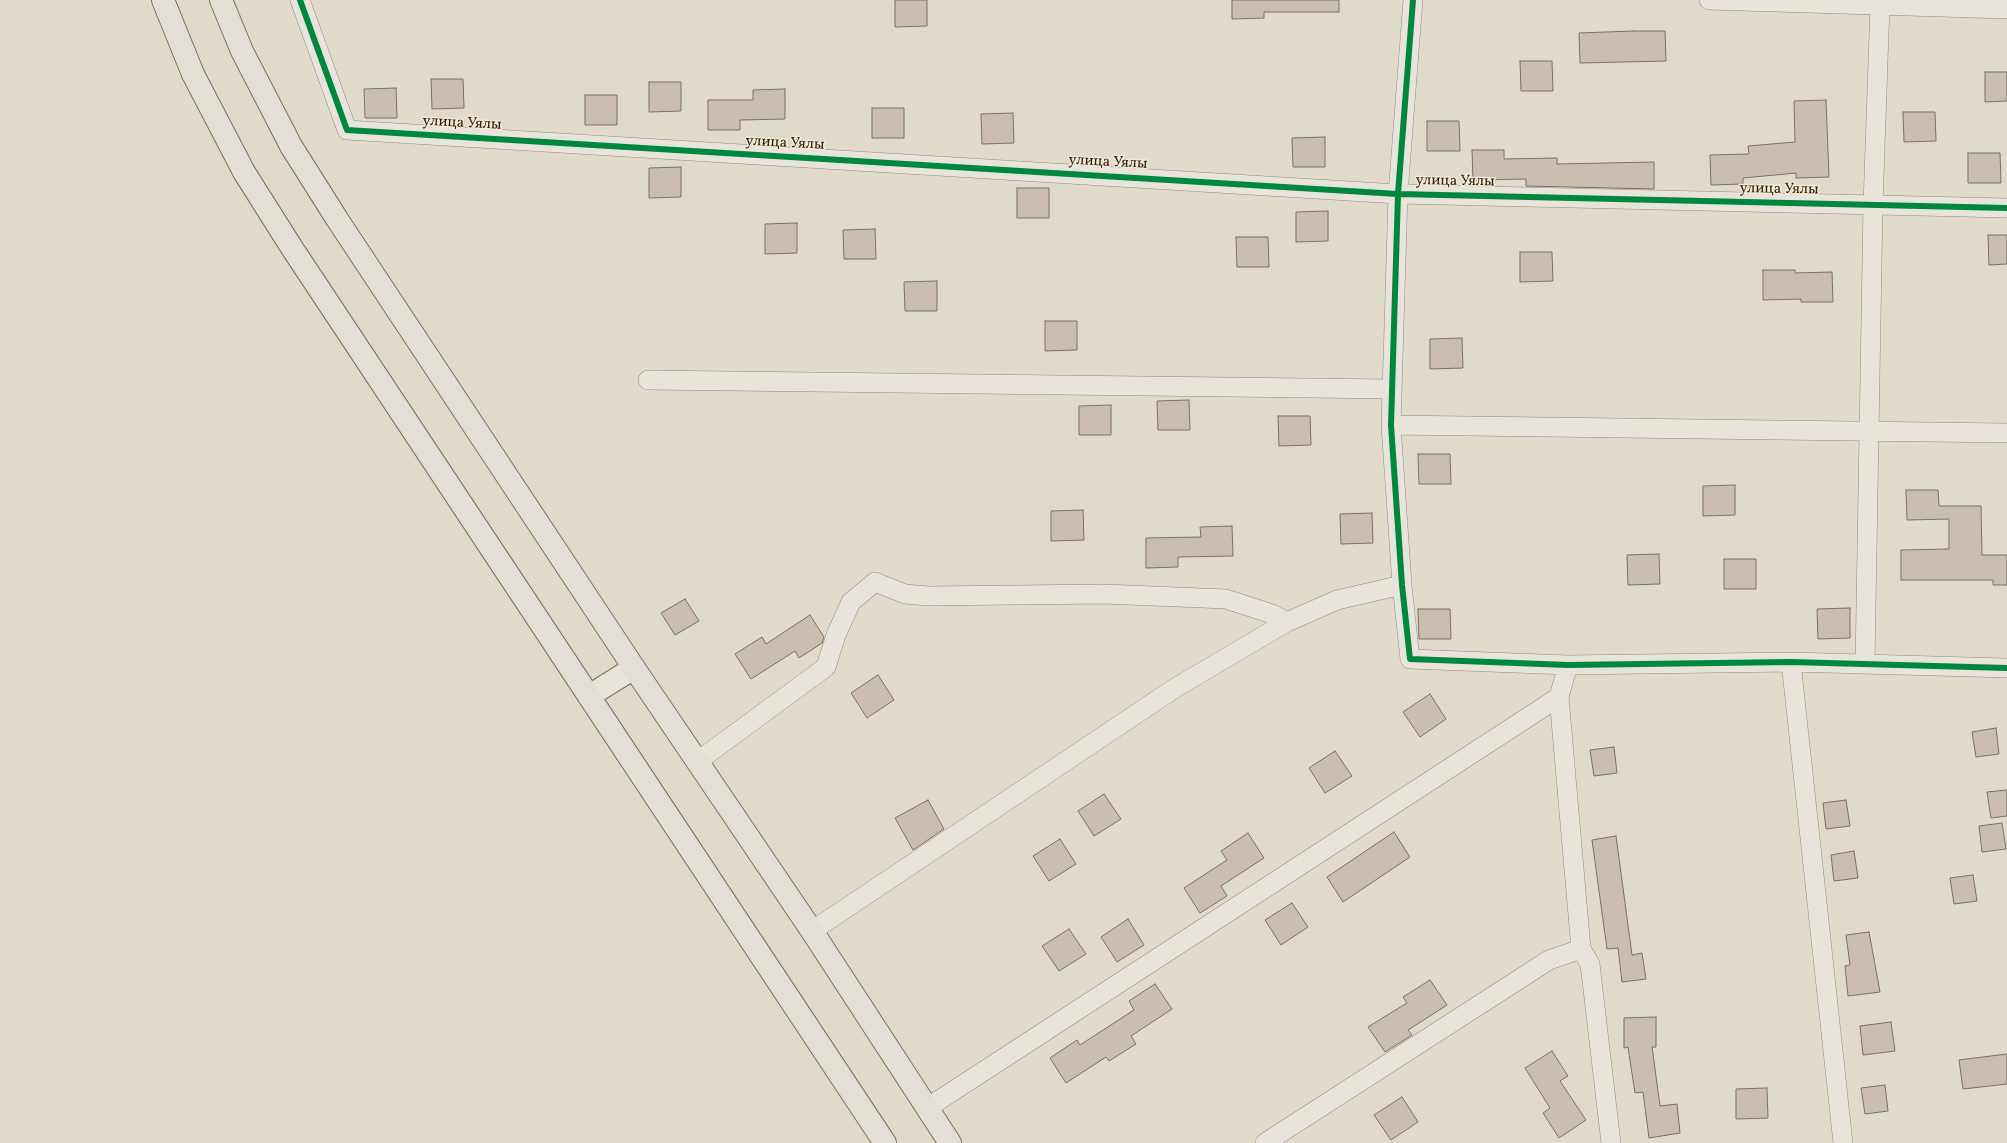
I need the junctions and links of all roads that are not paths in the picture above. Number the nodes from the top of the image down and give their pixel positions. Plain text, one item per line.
1 (163, 0) edge
2 (221, 0) edge
3 (300, 0) edge
4 (1413, 0) edge
5 (1710, 0) edge
6 (1880, 5) junction
7 (2007, 9) edge
8 (1398, 194) junction
9 (1873, 205) junction
10 (2007, 208) edge
11 (648, 380) dead end
12 (1391, 390) junction
13 (1391, 425) junction
14 (1870, 432) junction
15 (2007, 434) edge
16 (1402, 585) junction
17 (1287, 622) junction
18 (1791, 662) junction
19 (1865, 663) junction
20 (1568, 665) junction
21 (634, 668) junction
22 (2007, 668) edge
23 (589, 696) junction
24 (1559, 696) junction
25 (698, 761) junction
26 (812, 931) junction
27 (1581, 948) junction
28 (927, 1108) junction
29 (885, 1143) edge
30 (950, 1143) edge
31 (1265, 1143) edge
32 (1611, 1143) edge
33 (1843, 1143) edge

1 - 23 main road
2 - 21 main road
3 - 8 street, улица Уялы
4 - 8 street
5 - 6 street
6 - 7 street
6 - 9 street
8 - 9 street, улица Уялы
8 - 12 street
9 - 10 street, улица Уялы
9 - 14 street
11 - 12 street
12 - 13 street
13 - 14 street
13 - 16 street
14 - 15 street
14 - 19 street
16 - 17 street
16 - 20 street
17 - 25 street
17 - 26 street
18 - 19 street
18 - 20 street
18 - 33 street
19 - 22 street
20 - 24 street
21 - 23 main road
21 - 25 main road
23 - 29 main road
24 - 27 street
24 - 28 street
25 - 26 main road
26 - 28 main road
27 - 31 street
27 - 32 street
28 - 30 main road

